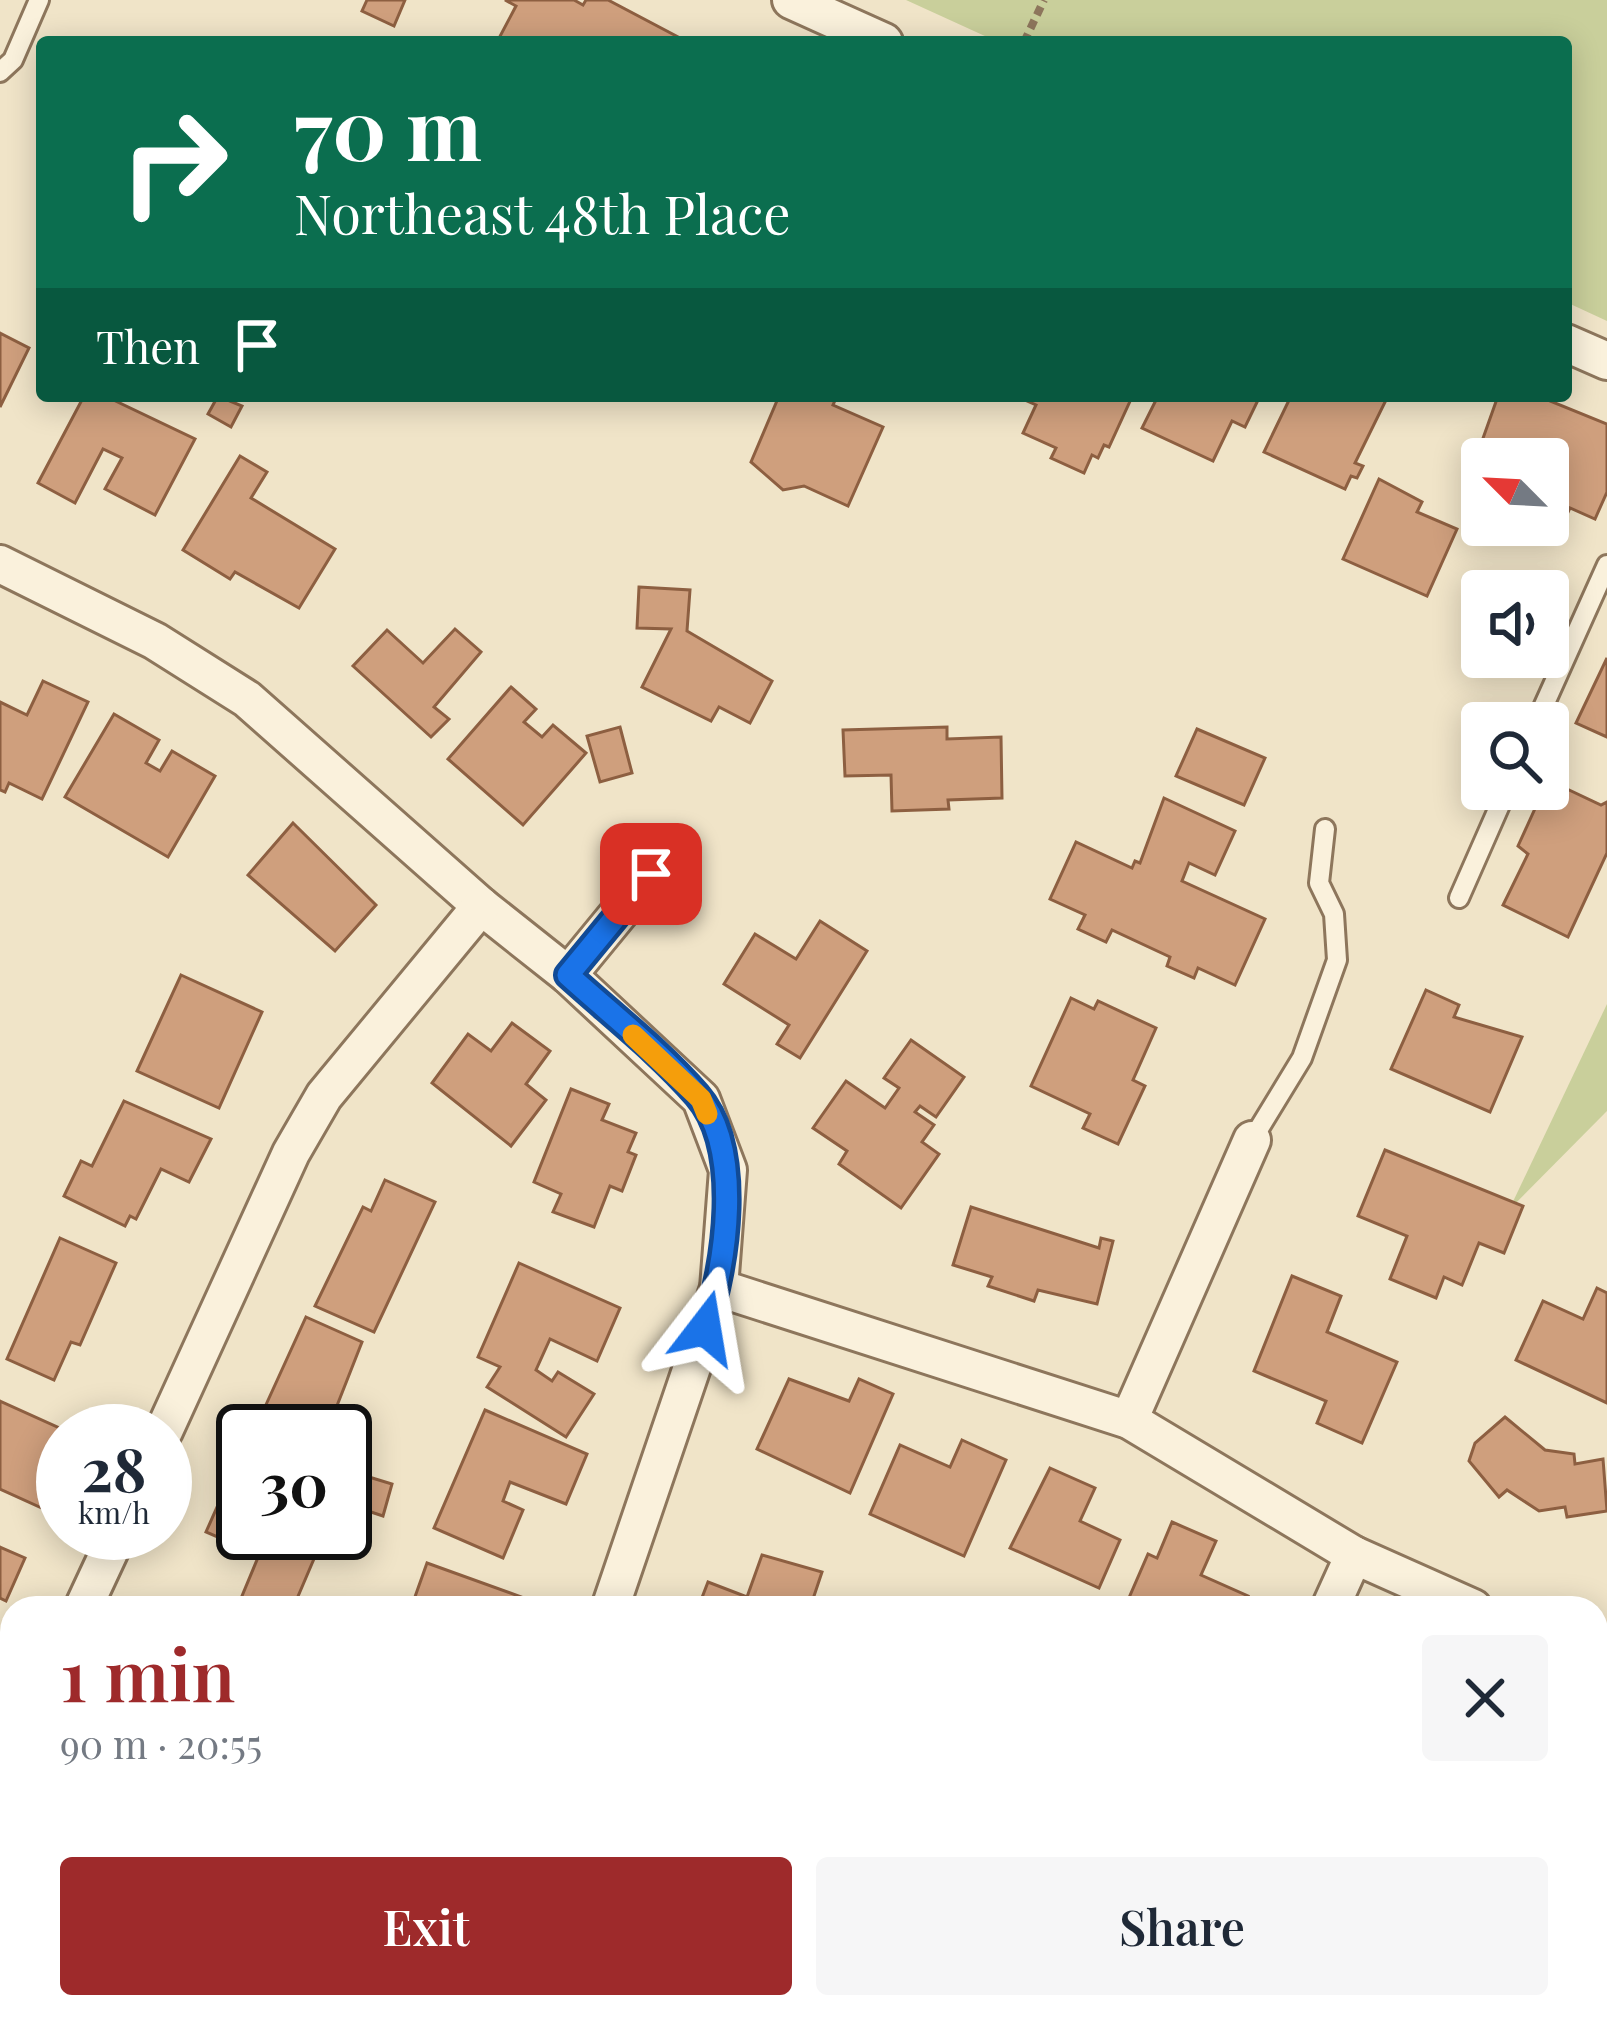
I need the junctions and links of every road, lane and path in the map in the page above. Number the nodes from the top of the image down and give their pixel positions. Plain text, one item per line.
1 (39, 0) edge
2 (791, 0) edge
3 (1045, 0) edge
4 (871, 36) edge
5 (1027, 36) edge
6 (0, 72) edge
7 (1572, 346) edge
8 (1607, 361) edge
9 (0, 564) edge
10 (1607, 565) edge
11 (1546, 702) edge
12 (1498, 810) edge
13 (1325, 829) dead end
14 (651, 874) dead end
15 (1459, 898) dead end
16 (481, 906) junction
17 (568, 975) junction
18 (1252, 1140) joint
19 (719, 1288) junction
20 (176, 1404) edge
21 (1129, 1420) junction
22 (1354, 1555) junction
23 (105, 1560) edge
24 (89, 1596) edge
25 (614, 1596) edge
26 (1335, 1596) edge
27 (1447, 1596) edge

1 - 6 lane
2 - 4 street
3 - 5 path
7 - 8 street
9 - 16 street
10 - 11 lane
12 - 15 lane
13 - 18 lane
14 - 17 street
16 - 17 street
16 - 20 street
17 - 19 street
18 - 21 street
19 - 21 street
19 - 25 street
21 - 22 street
22 - 26 street
22 - 27 street
23 - 24 street

